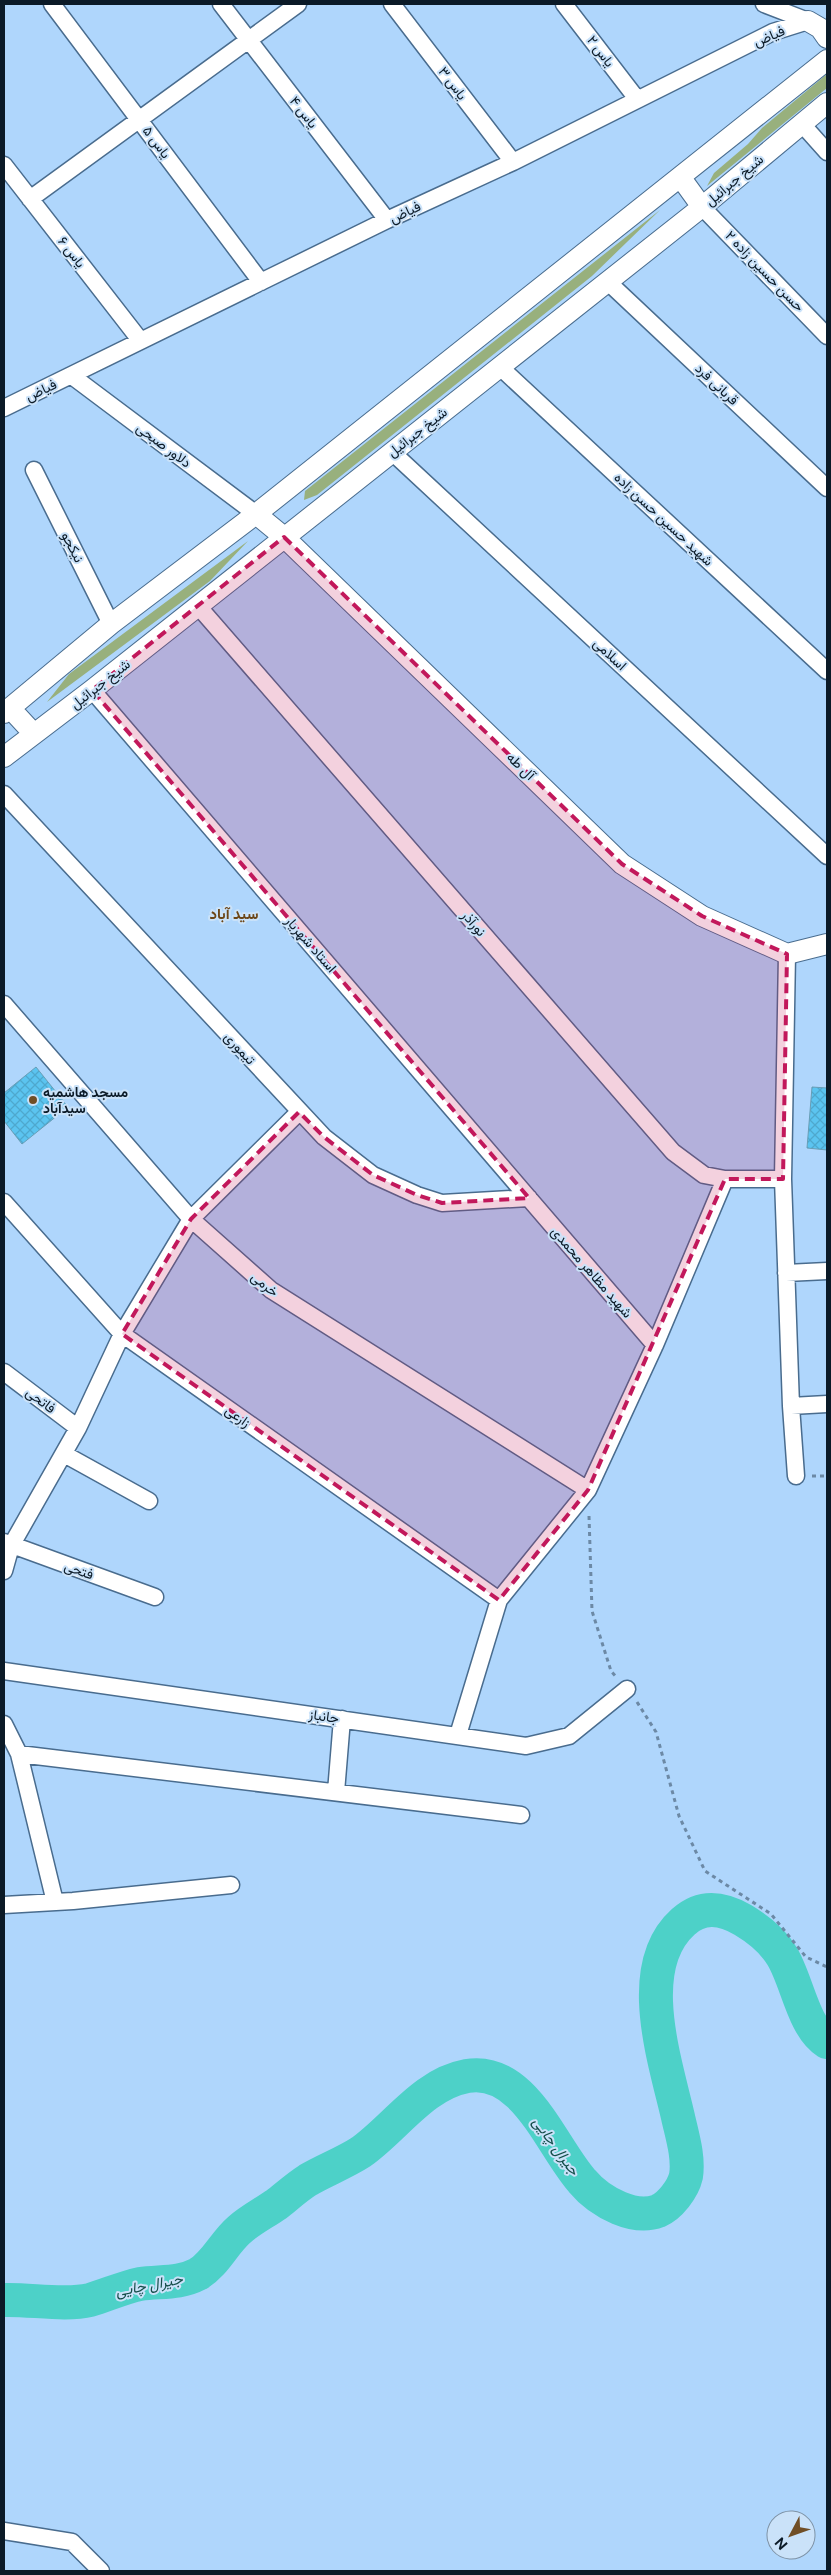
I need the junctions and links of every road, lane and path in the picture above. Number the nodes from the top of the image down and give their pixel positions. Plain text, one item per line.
1 (52, 4) edge
2 (221, 4) edge
3 (298, 4) edge
4 (392, 4) edge
5 (564, 4) edge
6 (764, 4) edge
7 (827, 15) edge
8 (808, 21) junction
9 (827, 38) edge
10 (248, 40) junction
11 (827, 60) edge
12 (637, 99) junction
13 (827, 103) edge
14 (139, 118) junction
15 (802, 124) junction
16 (827, 152) edge
17 (513, 162) junction
18 (4, 165) edge
19 (681, 178) junction
20 (30, 199) junction
21 (702, 207) junction
22 (387, 220) junction
23 (607, 280) junction
24 (261, 282) junction
25 (827, 336) edge
26 (140, 340) junction
27 (500, 367) junction
28 (72, 376) junction
29 (4, 408) edge
30 (392, 452) junction
31 (34, 470) dead end
32 (827, 488) edge
33 (256, 514) junction
34 (284, 537) junction
35 (198, 606) junction
36 (112, 624) junction
37 (827, 672) edge
38 (92, 690) junction
39 (6, 705) edge
40 (34, 734) junction
41 (4, 757) edge
42 (4, 794) edge
43 (827, 856) edge
44 (827, 944) edge
45 (787, 954) junction
46 (4, 1004) edge
47 (299, 1112) junction
48 (726, 1179) junction
49 (783, 1179) junction
50 (529, 1198) junction
51 (4, 1202) edge
52 (191, 1220) junction
53 (827, 1271) edge
54 (786, 1273) junction
55 (122, 1334) junction
56 (655, 1345) junction
57 (4, 1372) edge
58 (827, 1404) edge
59 (791, 1406) junction
60 (78, 1428) junction
61 (64, 1454) junction
62 (796, 1476) dead end
63 (588, 1490) junction
64 (149, 1501) dead end
65 (7, 1544) edge
66 (4, 1571) edge
67 (155, 1597) dead end
68 (500, 1600) junction
69 (4, 1671) edge
70 (627, 1690) junction
71 (342, 1719) junction
72 (4, 1724) edge
73 (458, 1735) junction
74 (18, 1754) junction
75 (336, 1792) junction
76 (521, 1815) dead end
77 (231, 1885) dead end
78 (55, 1902) junction
79 (4, 1905) edge
80 (827, 1967) edge
81 (4, 2531) edge
82 (101, 2571) edge

1 - 14 street, یاس ۵
2 - 10 street, یاس ۴
3 - 10 street
4 - 17 street, یاس ۳
5 - 12 street, یاس ۲
6 - 8 street
7 - 8 street
8 - 9 street
8 - 12 street, فیاض
10 - 14 street
10 - 22 street, یاس ۴
11 - 19 street
12 - 17 street, فیاض
13 - 15 street, شیخ جبرائیل
14 - 20 street
14 - 24 street, یاس ۵
15 - 16 street
15 - 21 street, شیخ جبرائیل
17 - 22 street, فیاض
18 - 20 street, یاس ۶
19 - 21 street
19 - 33 street
20 - 26 street, یاس ۶
21 - 23 street, شیخ جبرائیل
21 - 25 street, حسن حسین زاده ۲
22 - 24 street, فیاض
23 - 27 street, شیخ جبرائیل
23 - 32 street, قربانی فرد
24 - 26 street, فیاض
26 - 28 street, فیاض
27 - 30 street, شیخ جبرائیل
27 - 37 street, شهید حسین حسن زاده
28 - 29 street, فیاض
28 - 33 street, دلاور صبحی
30 - 34 street, شیخ جبرائیل
30 - 43 street, اسلامی
31 - 36 street, نیکجو
33 - 34 street, آل طه
33 - 36 street
34 - 35 street, شیخ جبرائیل
34 - 45 street, آل طه
35 - 38 street, شیخ جبرائیل
35 - 48 street, نورآذر
36 - 39 street
38 - 40 street, شیخ جبرائیل
38 - 50 street, استاد شهریار
39 - 40 street
40 - 41 street, شیخ جبرائیل
42 - 47 street, تیموری
44 - 45 street
45 - 49 street
46 - 52 street, خرمی
47 - 50 street, تیموری
47 - 52 street
48 - 49 street, نورآذر
48 - 56 street
49 - 54 street
50 - 56 street, شهید مظاهر محمدی
51 - 55 street, زارعی
52 - 55 street
52 - 63 street, خرمی
53 - 54 street
54 - 59 street
55 - 60 street
55 - 68 street, زارعی
56 - 63 street
57 - 60 street, فاتحی
58 - 59 street
59 - 62 street
60 - 61 street
61 - 64 street
61 - 65 street
63 - 68 street
63 - 70 path
65 - 66 street
65 - 67 street, فتحی
68 - 73 street
69 - 71 street, جانباز
70 - 73 street, جانباز
70 - 80 path
71 - 73 street, جانباز
71 - 75 street
72 - 74 street
74 - 75 street
74 - 78 street
75 - 76 street
77 - 78 street
78 - 79 street
81 - 82 street

